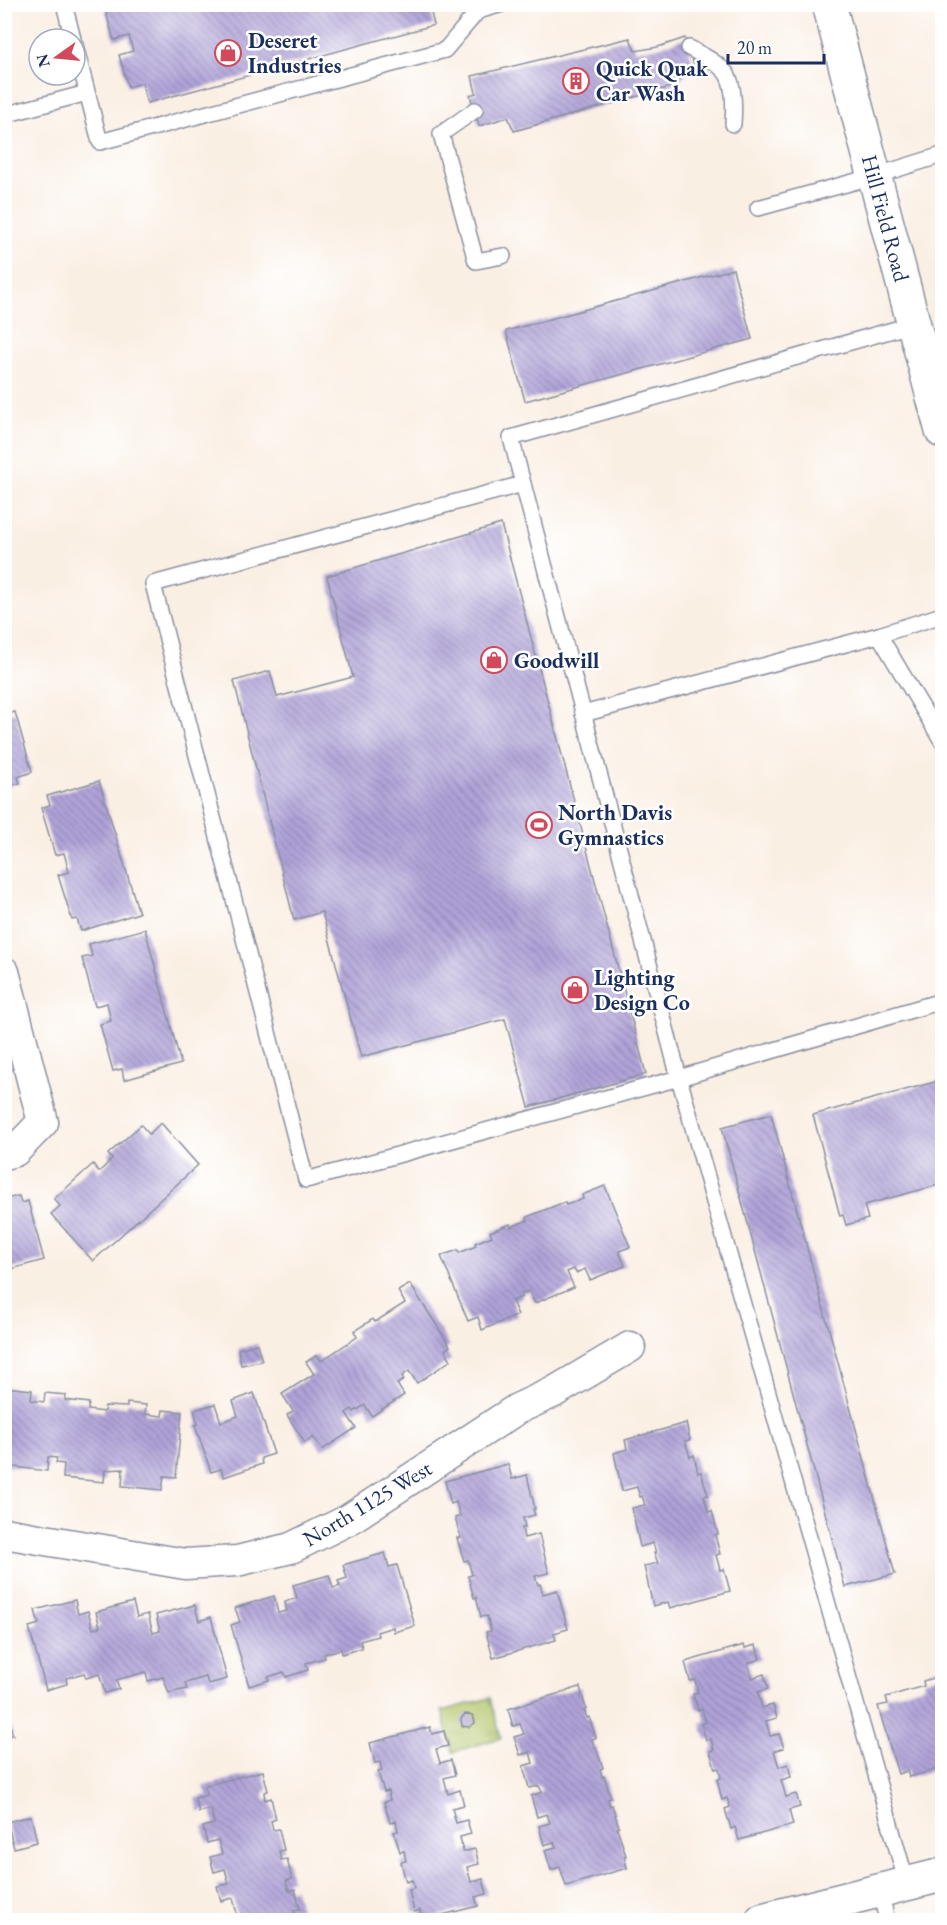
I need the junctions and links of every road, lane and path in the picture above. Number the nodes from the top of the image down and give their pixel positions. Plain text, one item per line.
1 (64, 4) edge
2 (502, 4) edge
3 (829, 4) edge
4 (477, 8) edge
5 (70, 27) edge
6 (689, 48) dead end
7 (86, 87) edge
8 (87, 93) junction
9 (475, 110) dead end
10 (4, 115) edge
11 (733, 124) dead end
12 (942, 155) edge
13 (875, 176) junction
14 (758, 208) dead end
15 (503, 256) dead end
16 (914, 324) junction
17 (942, 430) edge
18 (523, 484) junction
19 (942, 615) edge
20 (879, 635) junction
21 (583, 714) junction
22 (942, 741) edge
23 (4, 972) edge
24 (942, 1001) edge
25 (679, 1077) junction
26 (4, 1154) edge
27 (630, 1347) dead end
28 (4, 1533) edge
29 (942, 1875) edge
30 (891, 1898) edge
31 (762, 1920) edge

1 - 5 lane
2 - 4 lane
3 - 13 main road, Hill Field Road
4 - 8 lane
6 - 11 lane
7 - 8 lane
8 - 10 lane
9 - 15 lane
12 - 13 lane
13 - 14 lane
13 - 16 main road, Hill Field Road
16 - 17 main road, Hill Field Road
16 - 18 lane
18 - 21 lane
18 - 25 lane
19 - 20 lane
20 - 21 lane
20 - 22 lane
21 - 25 lane
23 - 26 street
24 - 25 lane
25 - 30 lane
27 - 28 street, North 1125 West
29 - 30 main road
30 - 31 main road

